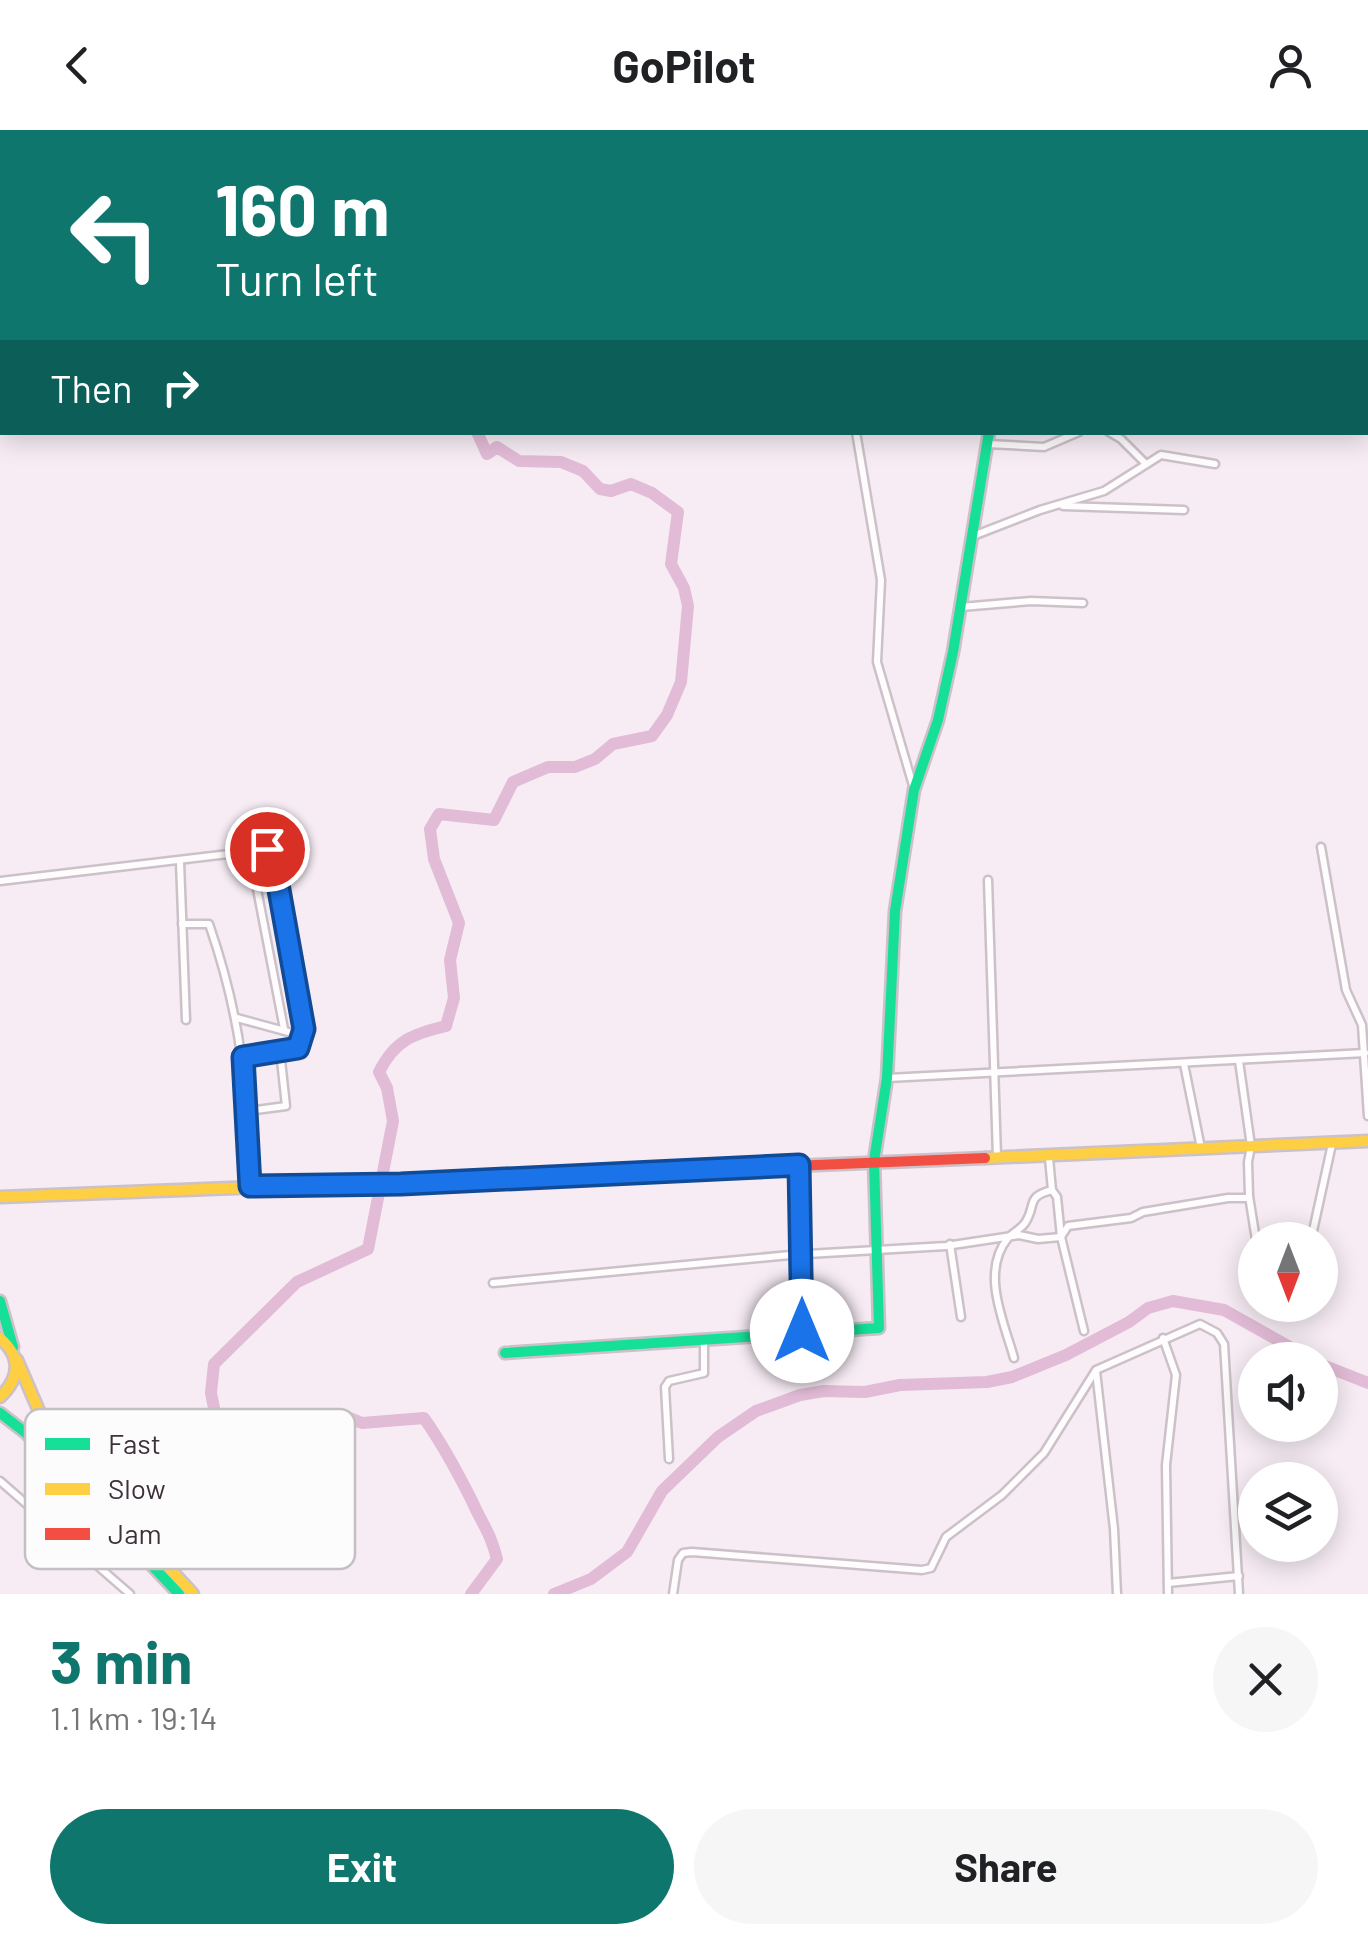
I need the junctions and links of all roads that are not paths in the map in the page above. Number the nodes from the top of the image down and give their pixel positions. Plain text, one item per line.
1 (856, 435) edge
2 (1072, 435) edge
3 (1116, 435) edge
4 (988, 438) edge
5 (1145, 463) junction
6 (1215, 464) dead end
7 (1056, 505) junction
8 (1184, 510) dead end
9 (973, 536) junction
10 (1083, 602) dead end
11 (961, 607) junction
12 (914, 790) junction
13 (1320, 847) dead end
14 (250, 853) junction
15 (180, 862) junction
16 (988, 880) dead end
17 (0, 881) edge
18 (182, 924) junction
19 (237, 1018) junction
20 (186, 1020) dead end
21 (284, 1029) junction
22 (303, 1036) junction
23 (280, 1051) junction
24 (1364, 1053) junction
25 (243, 1057) junction
26 (1239, 1060) junction
27 (1184, 1064) junction
28 (993, 1073) junction
29 (886, 1078) junction
30 (248, 1111) junction
31 (1368, 1116) edge
32 (1368, 1141) edge
33 (1332, 1142) junction
34 (1252, 1146) junction
35 (1200, 1148) junction
36 (996, 1157) junction
37 (1049, 1158) dead end
38 (874, 1161) junction
39 (799, 1165) junction
40 (250, 1186) junction
41 (1052, 1190) junction
42 (0, 1197) edge
43 (1249, 1198) junction
44 (1253, 1222) edge
45 (1315, 1222) edge
46 (1009, 1236) junction
47 (1061, 1237) junction
48 (950, 1244) junction
49 (877, 1252) junction
50 (802, 1257) junction
51 (493, 1283) dead end
52 (0, 1300) edge
53 (961, 1317) dead end
54 (802, 1331) junction
55 (1084, 1331) dead end
56 (0, 1338) edge
57 (1163, 1338) junction
58 (704, 1342) junction
59 (506, 1353) dead end
60 (16, 1356) junction
61 (1014, 1358) dead end
62 (1096, 1370) junction
63 (0, 1398) edge
64 (39, 1409) edge
65 (0, 1414) edge
66 (25, 1432) edge
67 (669, 1459) dead end
68 (0, 1481) edge
69 (25, 1503) edge
70 (101, 1569) edge
71 (155, 1569) edge
72 (171, 1569) edge
73 (1239, 1576) junction
74 (1168, 1583) junction
75 (130, 1594) edge
76 (179, 1594) edge
77 (194, 1594) edge
78 (674, 1594) edge
79 (1117, 1594) edge
80 (1168, 1594) edge
81 (1239, 1594) edge

1 - 12 street
2 - 4 street
3 - 5 street
4 - 9 street
5 - 6 street
5 - 7 street
7 - 8 street
7 - 9 street
9 - 11 street
10 - 11 street
11 - 12 street
12 - 29 street
13 - 24 street
14 - 15 street
14 - 21 street
14 - 22 street
15 - 17 street
15 - 18 street
16 - 28 street
18 - 19 street
18 - 20 street
19 - 21 street
19 - 25 street
21 - 22 street
22 - 23 street
23 - 25 street
23 - 30 street
24 - 26 street
24 - 31 street
25 - 30 street
26 - 27 street
26 - 34 street
27 - 28 street
27 - 35 street
28 - 29 street
28 - 36 street
29 - 38 street
30 - 40 street
32 - 33 street
33 - 34 street
33 - 45 street
34 - 35 street
34 - 43 street
35 - 36 street
36 - 38 street
37 - 41 street
38 - 39 street
38 - 49 street
39 - 40 street
39 - 50 street
40 - 42 street
41 - 46 street
41 - 47 street
43 - 44 street
43 - 47 street
46 - 47 street
46 - 48 street
46 - 61 street
47 - 55 street
48 - 49 street
48 - 53 street
49 - 50 street
49 - 54 street
50 - 51 street
50 - 54 street
52 - 60 street
54 - 58 street
56 - 60 street
57 - 62 street
57 - 73 street
57 - 74 street
58 - 59 street
58 - 67 street
60 - 63 street
60 - 64 street
62 - 78 street
62 - 79 street
65 - 66 street
68 - 69 street
70 - 75 street
71 - 76 street
72 - 77 street
73 - 74 street
73 - 81 street
74 - 80 street

